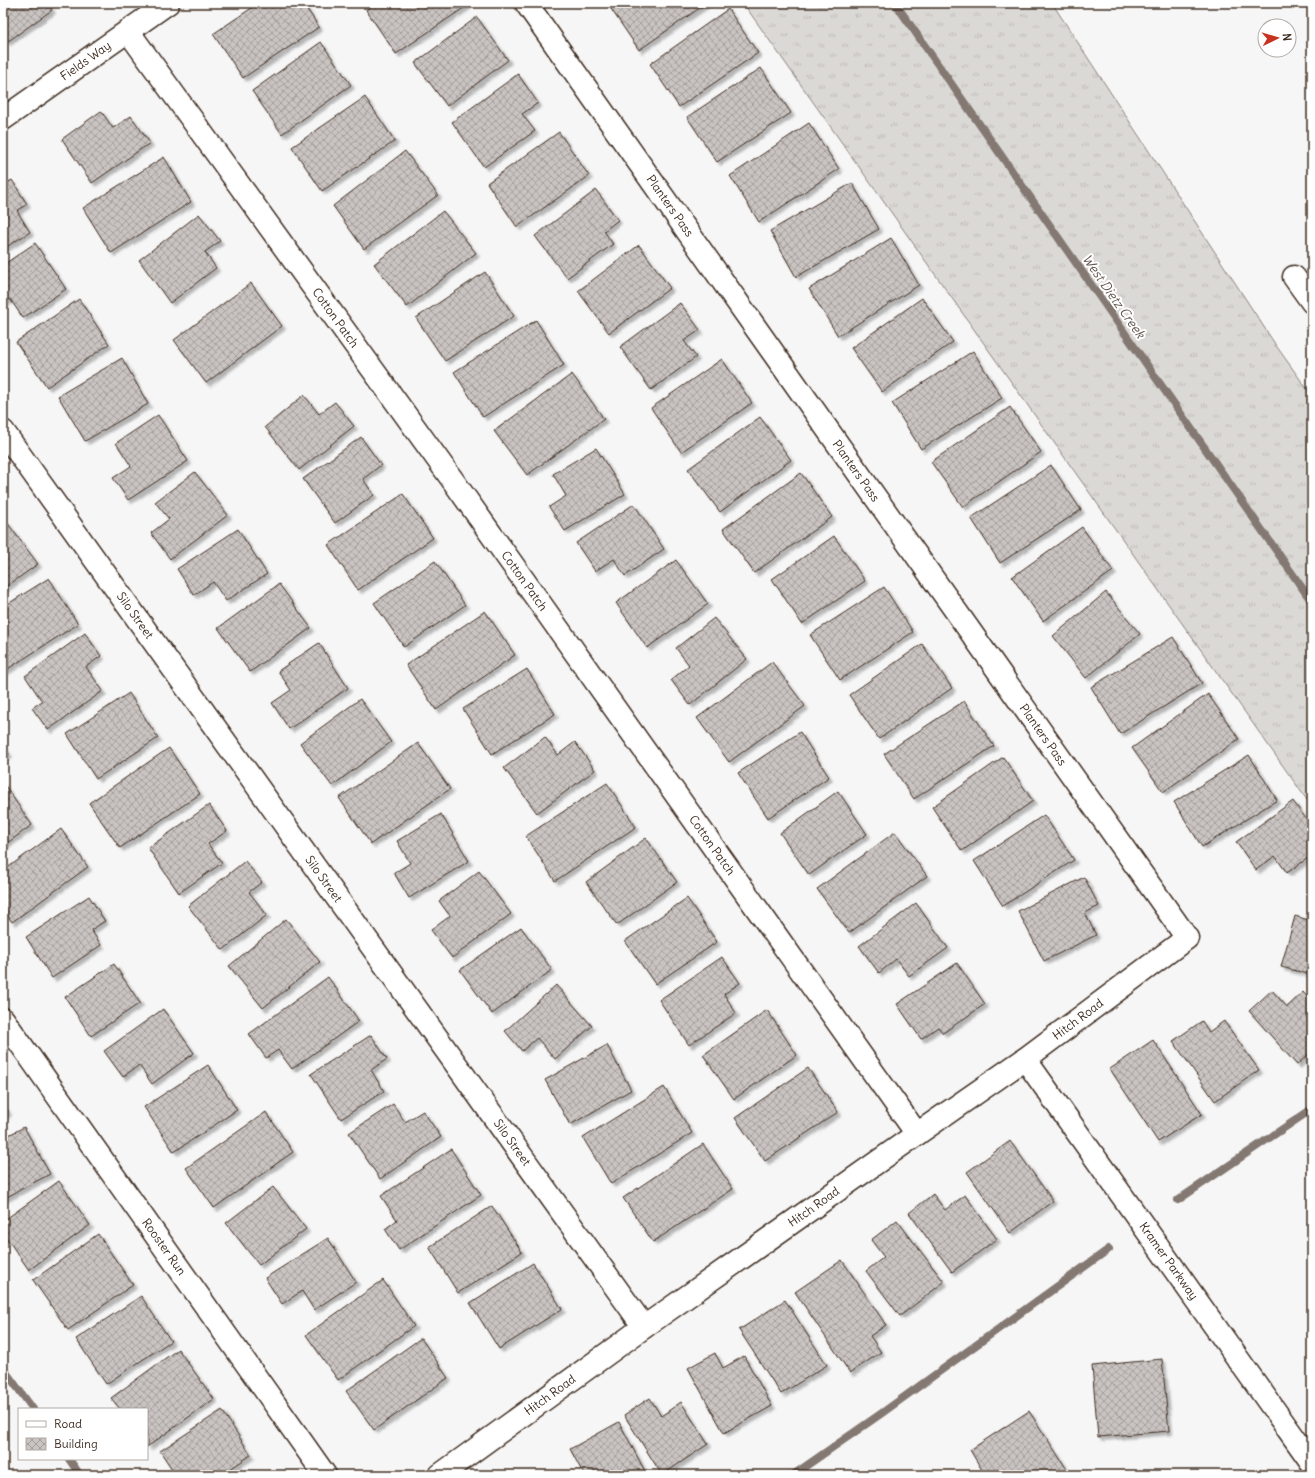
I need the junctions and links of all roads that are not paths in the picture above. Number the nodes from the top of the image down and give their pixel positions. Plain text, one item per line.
1 (168, 3) edge
2 (526, 3) edge
3 (128, 31) junction
4 (3, 119) edge
5 (1294, 276) dead end
6 (1312, 302) edge
7 (3, 431) edge
8 (1187, 938) joint
9 (3, 1019) edge
10 (1025, 1059) junction
11 (917, 1134) junction
12 (644, 1327) junction
13 (1312, 1463) edge
14 (325, 1475) edge
15 (440, 1475) edge

1 - 3 street, Fields Way
2 - 8 street, Planters Pass
3 - 4 street, Fields Way
3 - 11 street, Cotton Patch
5 - 6 street
7 - 12 street, Silo Street
8 - 10 street, Hitch Road
9 - 14 street, Rooster Run
10 - 11 street, Hitch Road
10 - 13 street, Kramer Parkway
11 - 12 street, Hitch Road
12 - 15 street, Hitch Road

